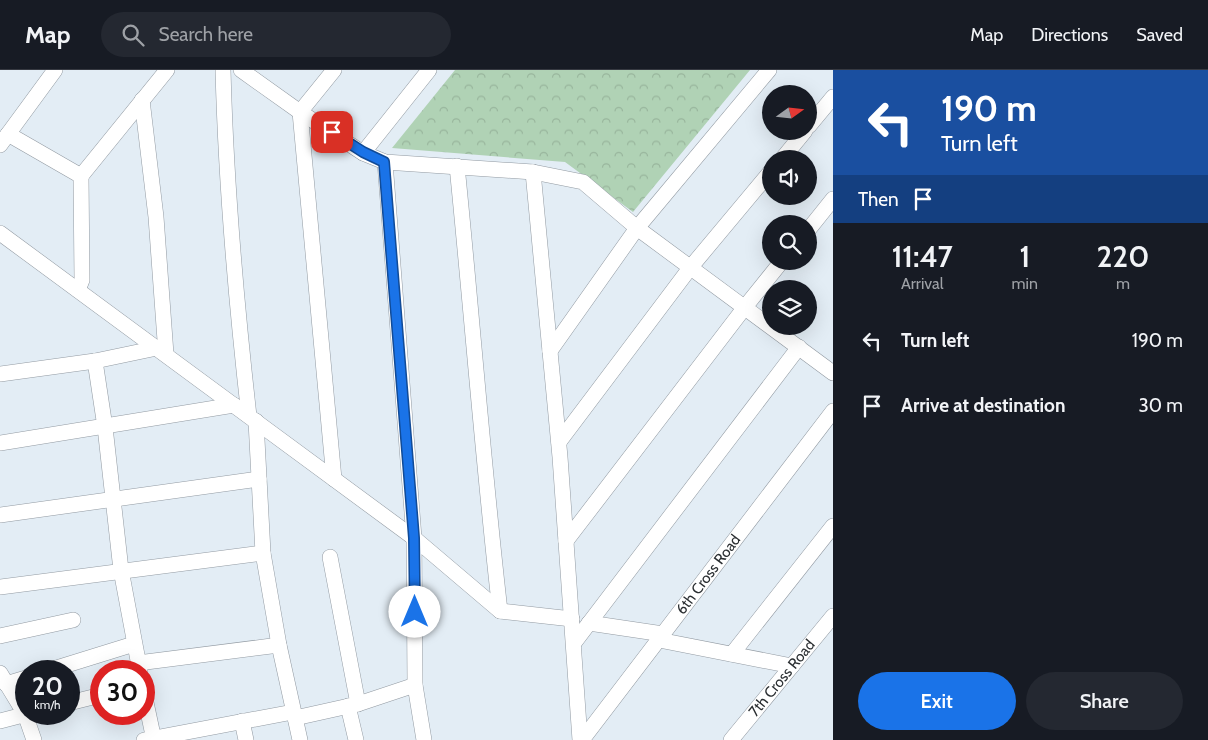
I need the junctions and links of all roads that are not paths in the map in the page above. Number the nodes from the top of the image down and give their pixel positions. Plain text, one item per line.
1 (55, 70) edge
2 (167, 70) edge
3 (223, 70) edge
4 (334, 70) edge
5 (429, 70) edge
6 (769, 70) edge
7 (245, 71) edge
8 (833, 97) edge
9 (142, 100) junction
10 (300, 112) junction
11 (818, 115) edge
12 (4, 140) edge
13 (797, 140) edge
14 (789, 150) edge
15 (363, 152) junction
16 (384, 162) junction
17 (458, 166) junction
18 (533, 172) junction
19 (81, 176) junction
20 (762, 182) edge
21 (833, 199) edge
22 (817, 219) edge
23 (637, 228) junction
24 (0, 233) edge
25 (690, 268) junction
26 (775, 270) edge
27 (78, 290) junction
28 (745, 307) junction
29 (799, 347) junction
30 (161, 351) junction
31 (550, 351) junction
32 (95, 360) junction
33 (833, 373) edge
34 (0, 374) edge
35 (234, 405) junction
36 (833, 411) edge
37 (252, 419) junction
38 (105, 427) junction
39 (559, 442) junction
40 (0, 443) edge
41 (259, 479) junction
42 (334, 479) junction
43 (113, 499) junction
44 (0, 515) edge
45 (833, 526) edge
46 (414, 538) junction
47 (566, 541) junction
48 (263, 553) junction
49 (330, 557) dead end
50 (121, 570) junction
51 (0, 587) edge
52 (500, 611) junction
53 (833, 616) edge
54 (572, 619) junction
55 (73, 620) dead end
56 (589, 623) junction
57 (0, 636) edge
58 (661, 637) junction
59 (574, 643) junction
60 (134, 644) junction
61 (279, 645) junction
62 (732, 654) junction
63 (137, 660) edge
64 (80, 661) edge
65 (155, 664) edge
66 (792, 666) junction
67 (3, 679) edge
68 (415, 685) junction
69 (15, 697) edge
70 (353, 705) junction
71 (294, 715) junction
72 (15, 717) edge
73 (242, 721) junction
74 (0, 722) edge
75 (29, 725) edge
76 (148, 725) edge
77 (150, 739) edge
78 (34, 740) edge
79 (246, 740) edge
80 (300, 740) edge
81 (356, 740) edge
82 (424, 740) edge
83 (581, 740) edge
84 (731, 740) edge

1 - 12 street
2 - 9 street
3 - 37 street
4 - 10 street
5 - 15 street
6 - 23 street
7 - 10 street
8 - 11 street
9 - 19 street
9 - 30 street
10 - 15 street
10 - 42 street
12 - 19 street
13 - 14 street
15 - 16 street
16 - 17 street
16 - 46 street
17 - 18 street
17 - 52 street
18 - 23 street
18 - 31 street
19 - 27 street
20 - 25 street
21 - 22 street
23 - 25 street
23 - 31 street
24 - 27 street
25 - 28 street
25 - 39 street
26 - 28 street
27 - 30 street
28 - 29 street
28 - 47 street
29 - 33 street
29 - 56 street
30 - 32 street
30 - 35 street
31 - 39 street
32 - 34 street
32 - 38 street
35 - 37 street
35 - 38 street
36 - 58 street, 6th Cross Road
37 - 41 street
37 - 42 street
38 - 40 street
38 - 43 street
39 - 47 street
41 - 43 street
41 - 48 street
42 - 46 street
43 - 44 street
43 - 50 street
45 - 62 street
46 - 52 street
46 - 68 street
47 - 54 street
48 - 50 street
48 - 61 street
49 - 70 street
50 - 51 street
50 - 60 street
52 - 54 street
53 - 66 street, 7th Cross Road
54 - 59 street
55 - 57 street
56 - 58 street
56 - 59 street
58 - 62 street
58 - 83 street, 6th Cross Road
59 - 83 street
60 - 63 street
60 - 64 street
61 - 65 street
61 - 71 street
62 - 66 street
66 - 84 street, 7th Cross Road
67 - 69 street
68 - 70 street
68 - 82 street
70 - 71 street
70 - 81 street
71 - 73 street
71 - 80 street
72 - 74 street
73 - 77 street
73 - 79 street
75 - 78 street
76 - 77 street

